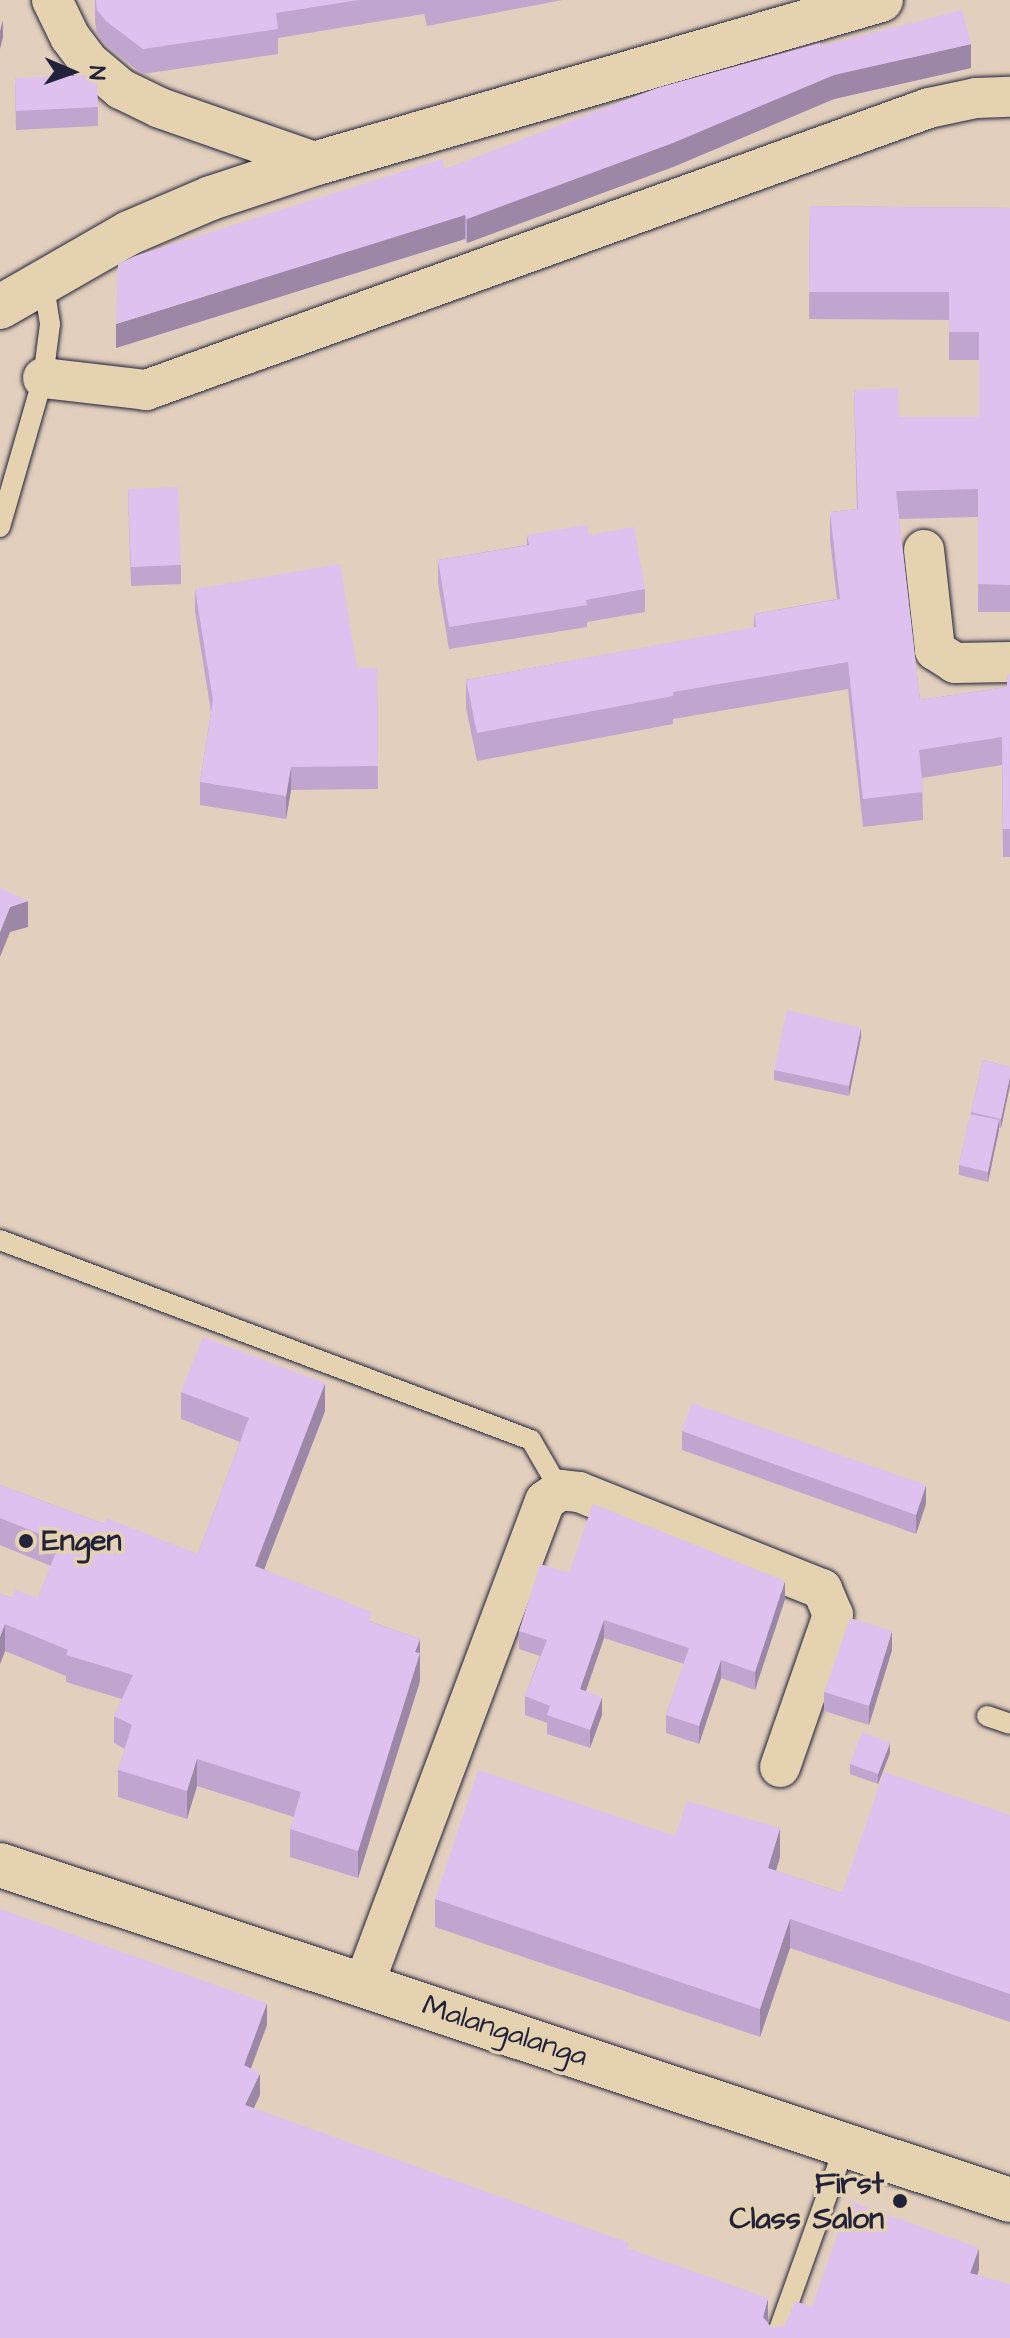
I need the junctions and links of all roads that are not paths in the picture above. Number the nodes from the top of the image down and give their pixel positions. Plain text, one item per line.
1 (881, 0) edge
2 (60, 1) edge
3 (1010, 97) edge
4 (317, 163) junction
5 (43, 280) junction
6 (0, 307) edge
7 (43, 378) junction
8 (0, 527) edge
9 (924, 550) dead end
10 (1010, 662) edge
11 (0, 1240) edge
12 (560, 1490) junction
13 (987, 1716) dead end
14 (1010, 1724) edge
15 (780, 1767) dead end
16 (0, 1865) edge
17 (364, 1984) junction
18 (845, 2145) junction
19 (1010, 2200) edge
20 (776, 2338) edge

1 - 4 street
2 - 4 street
3 - 7 street
4 - 5 street
5 - 6 street
5 - 7 lane
7 - 8 lane
9 - 10 street
11 - 12 lane
12 - 15 street
12 - 17 street
13 - 14 lane
16 - 17 street, Malangalanga
17 - 18 street, Malangalanga
18 - 19 street, Malangalanga
18 - 20 lane

